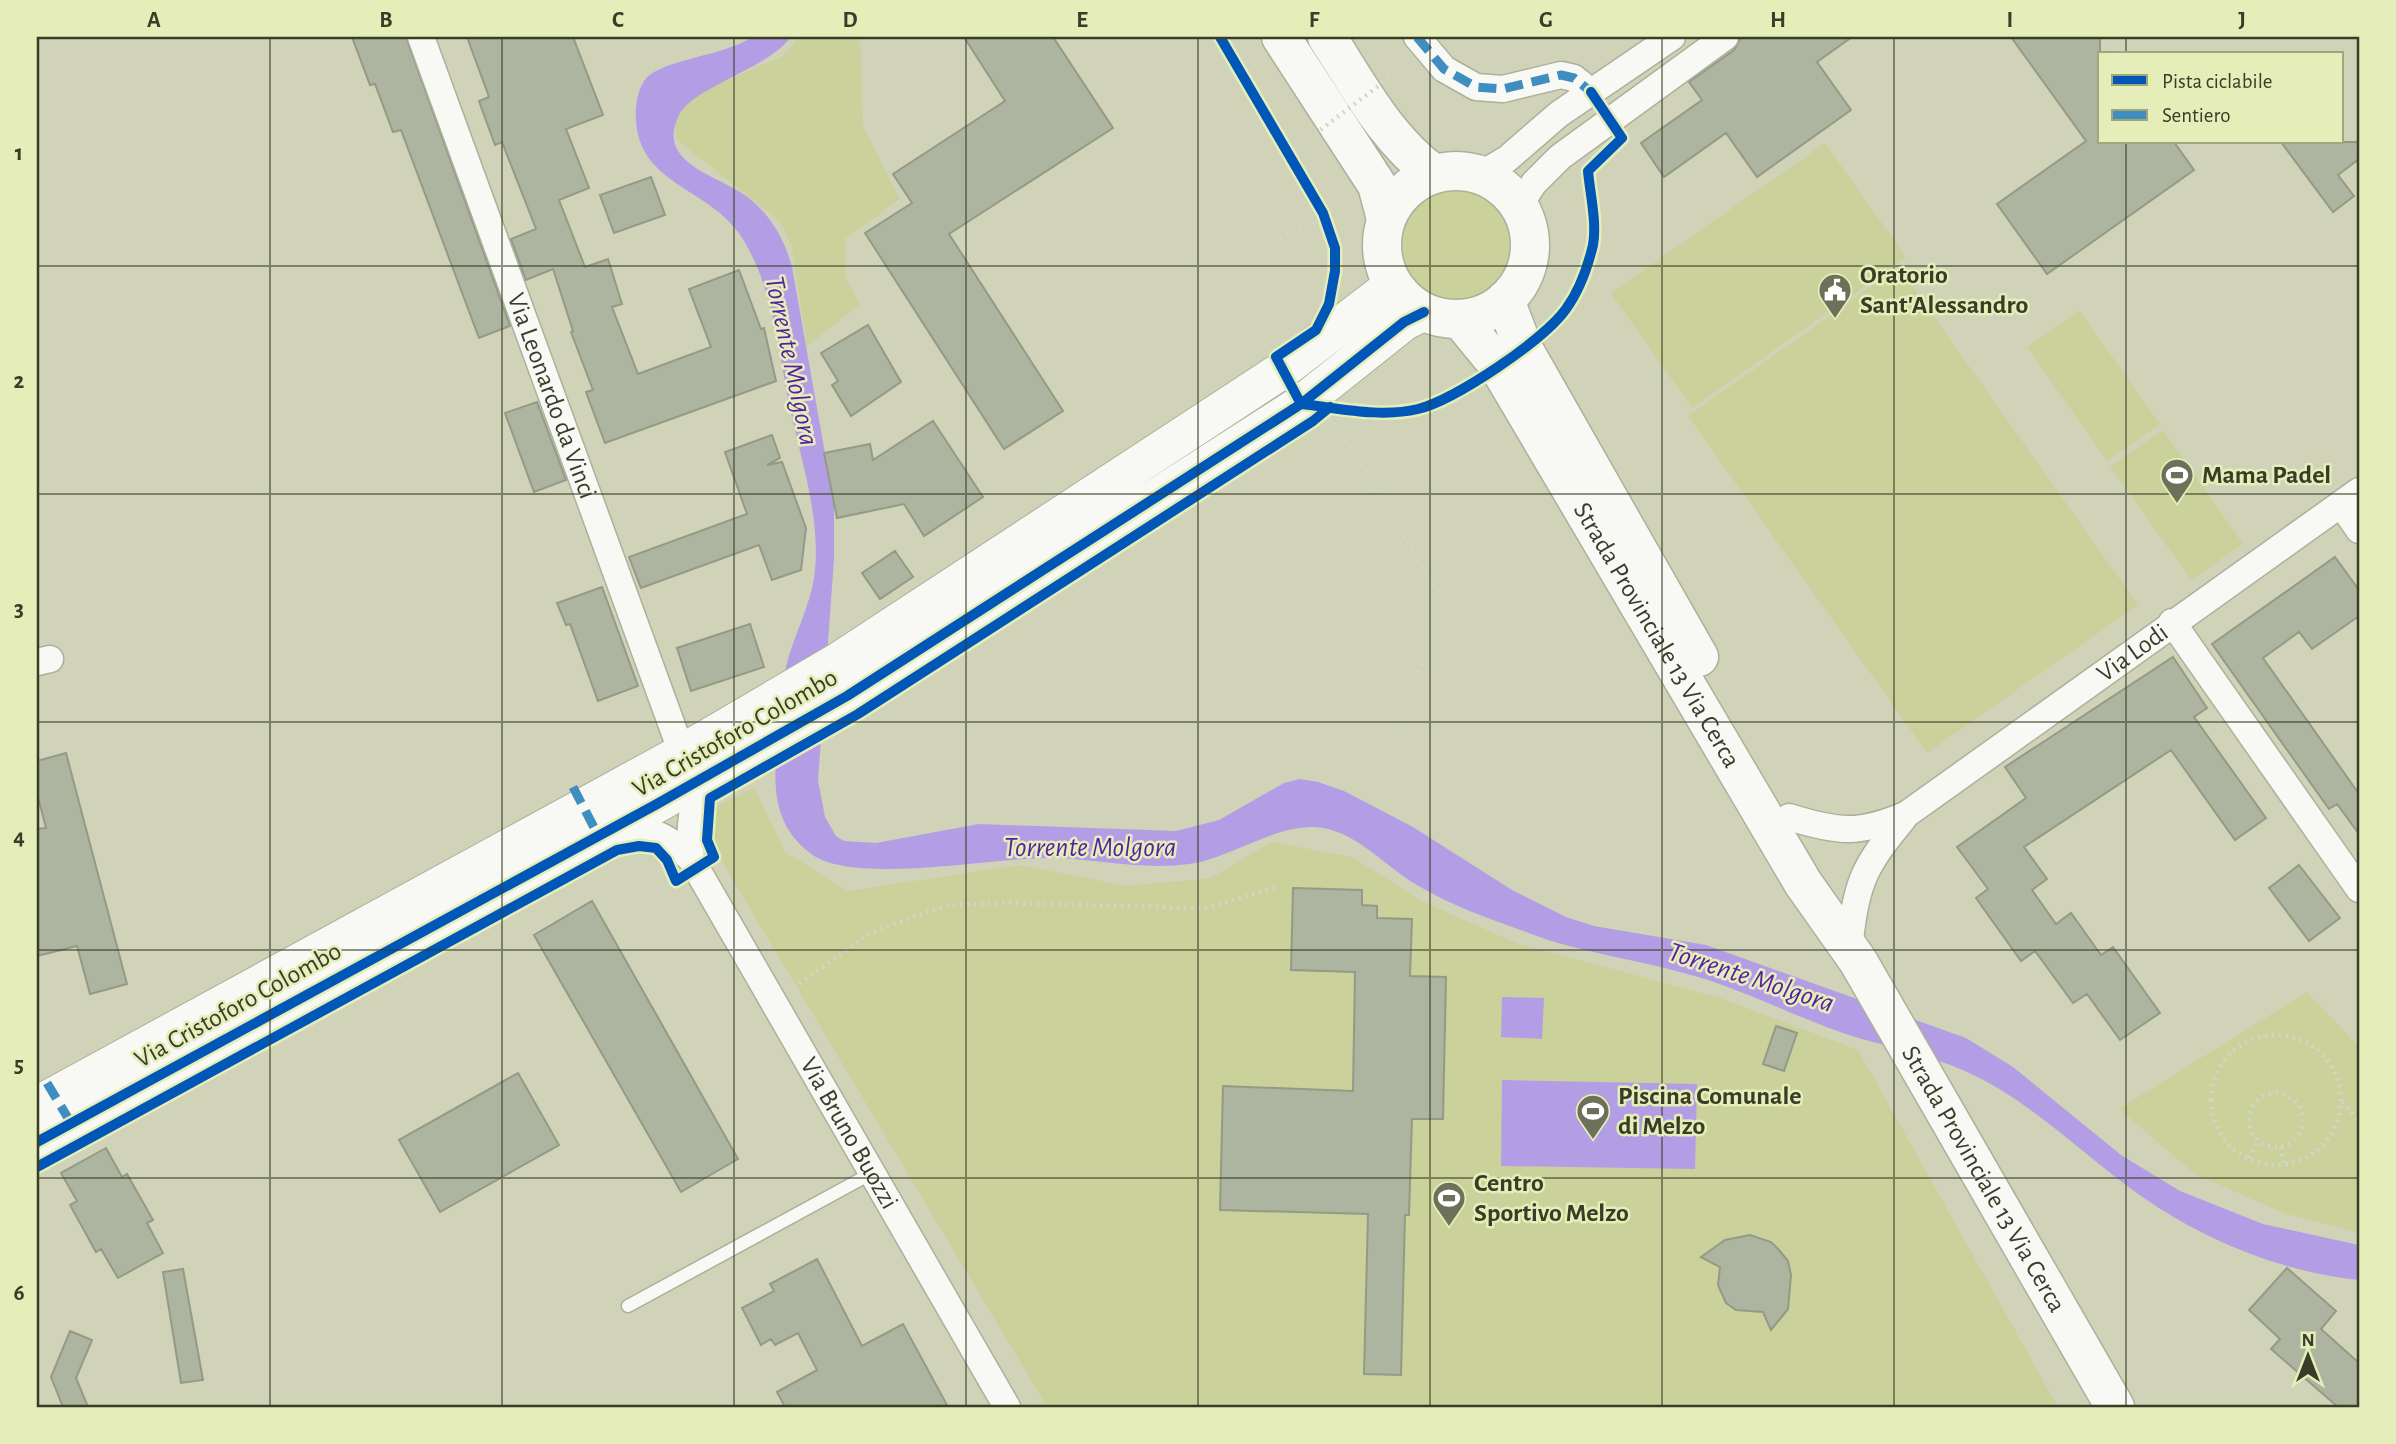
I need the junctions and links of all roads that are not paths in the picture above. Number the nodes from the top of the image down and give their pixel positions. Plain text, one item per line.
1 (421, 37) edge
2 (1281, 37) edge
3 (1327, 37) edge
4 (1672, 37) edge
5 (1725, 37) edge
6 (1421, 41) edge
7 (1581, 99) junction
8 (1574, 147) junction
9 (1434, 174) junction
10 (1480, 175) junction
11 (1519, 206) junction
12 (1386, 219) junction
13 (1393, 285) junction
14 (1505, 300) junction
15 (1442, 315) junction
16 (2350, 498) edge
17 (2359, 530) edge
18 (2172, 622) junction
19 (842, 679) junction
20 (693, 765) junction
21 (1906, 814) junction
22 (1789, 817) junction
23 (607, 831) junction
24 (691, 859) junction
25 (2359, 888) edge
26 (1853, 951) junction
27 (37, 1105) edge
28 (37, 1142) edge
29 (872, 1173) junction
30 (628, 1306) dead end
31 (1007, 1407) edge
32 (2115, 1407) edge

1 - 20 street, Via Leonardo da Vinci
2 - 12 main road, Strada Provinciale 13 Via Cerca
3 - 9 main road
4 - 7 street
5 - 8 street
6 - 7 street
7 - 8 street
7 - 10 street
8 - 11 street
9 - 10 main road, Strada Provinciale 13 Via Cerca
9 - 12 main road, Strada Provinciale 13 Via Cerca
10 - 11 main road, Strada Provinciale 13 Via Cerca
11 - 14 main road, Strada Provinciale 13 Via Cerca
12 - 13 main road, Strada Provinciale 13 Via Cerca
13 - 15 main road, Strada Provinciale 13 Via Cerca
13 - 19 street, Via Cristoforo Colombo
14 - 15 main road
14 - 22 main road, Strada Provinciale 13 Via Cerca
15 - 19 street, Via Cristoforo Colombo
15 - 26 main road, Strada Provinciale 13 Via Cerca
16 - 17 street
16 - 18 street, Via Lodi
18 - 21 street, Via Lodi
18 - 25 street
19 - 20 street, Via Cristoforo Colombo
20 - 23 street, Via Cristoforo Colombo
20 - 24 street
20 - 27 street, Via Cristoforo Colombo
21 - 22 street, Via Lodi
21 - 26 street, Via Lodi
22 - 26 main road, Strada Provinciale 13 Via Cerca
23 - 24 street, Via Bruno Buozzi
23 - 28 street, Via Cristoforo Colombo
24 - 29 street, Via Bruno Buozzi
26 - 32 main road, Strada Provinciale 13 Via Cerca
29 - 30 lane
29 - 31 street, Via Bruno Buozzi

